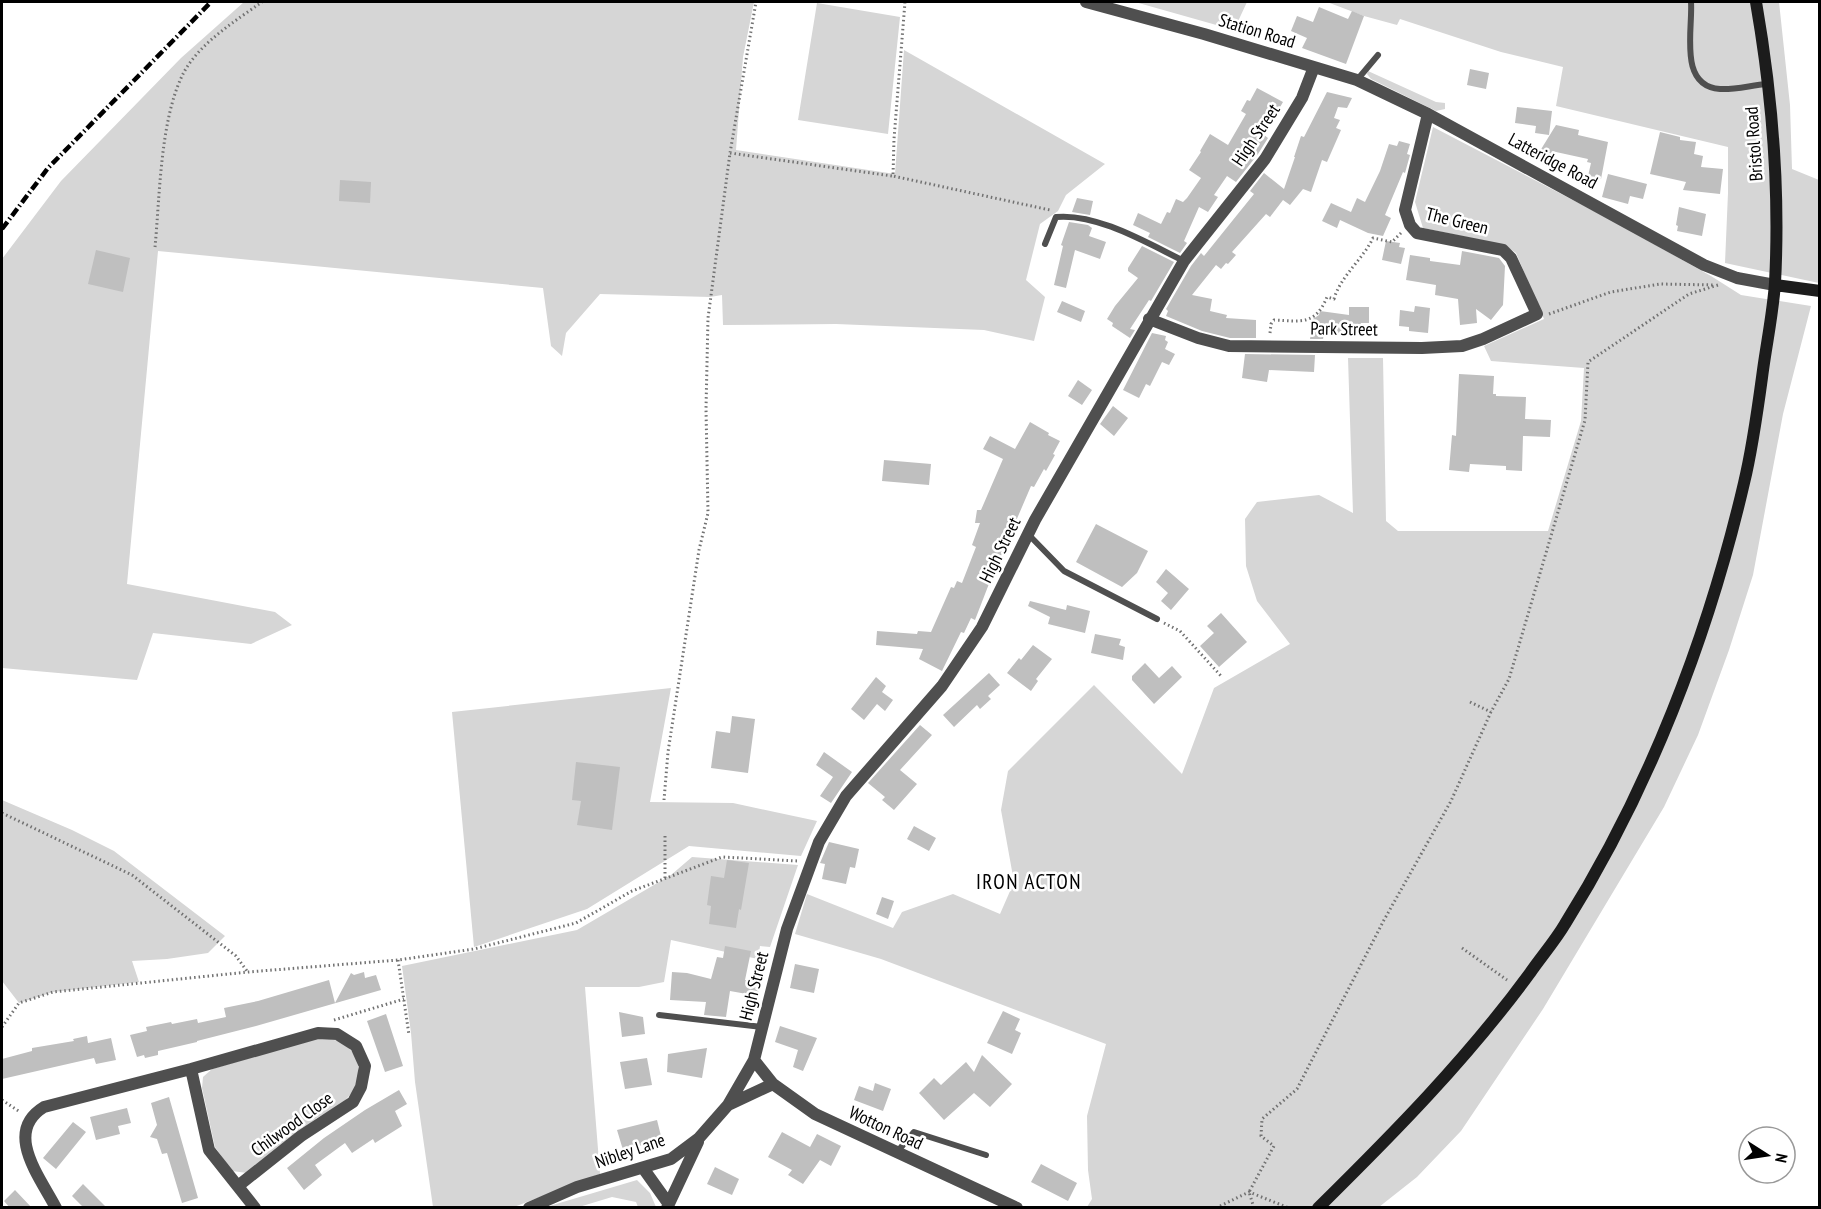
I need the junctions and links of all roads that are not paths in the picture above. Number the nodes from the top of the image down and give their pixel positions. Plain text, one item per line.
1 (1086, 2) edge
2 (1691, 2) edge
3 (1756, 2) edge
4 (1378, 55) dead end
5 (1314, 67) junction
6 (1357, 80) junction
7 (1767, 84) junction
8 (1428, 114) junction
9 (1045, 244) dead end
10 (1184, 261) junction
11 (1775, 285) junction
12 (1820, 291) edge
13 (1537, 314) joint
14 (1149, 319) junction
15 (1027, 533) junction
16 (1158, 619) road end
17 (658, 1015) dead end
18 (762, 1027) junction
19 (754, 1060) junction
20 (191, 1069) junction
21 (773, 1084) junction
22 (728, 1105) junction
23 (699, 1138) junction
24 (897, 1153) junction
25 (986, 1155) dead end
26 (643, 1168) junction
27 (238, 1186) junction
28 (667, 1205) edge
29 (56, 1208) edge
30 (255, 1208) edge
31 (529, 1208) edge
32 (1017, 1208) edge
33 (1318, 1208) edge

1 - 5 street, Station Road
2 - 7 lane
3 - 7 main road, Bristol Road
4 - 6 lane
5 - 6 street, Latteridge Road
5 - 10 street, High Street
6 - 8 street, Latteridge Road
7 - 11 main road, Bristol Road
8 - 11 street, Latteridge Road
8 - 13 street, The Green
9 - 10 lane
10 - 14 street, High Street
11 - 12 main road
11 - 33 main road, Bristol Road
13 - 14 street, Park Street
14 - 15 street, High Street
15 - 16 lane
15 - 18 street, High Street
17 - 18 lane
18 - 19 street, High Street
19 - 21 street, Wotton Road
19 - 22 street, Nibley Lane
20 - 27 street
20 - 27 street, Chilwood Close
20 - 29 street
21 - 22 street, Nibley Lane
21 - 24 street, Wotton Road
22 - 23 street, Nibley Lane
23 - 26 street, Nibley Lane
23 - 28 street
24 - 25 lane
24 - 32 street, Wotton Road
26 - 28 street
26 - 31 street, Nibley Lane
27 - 30 street

